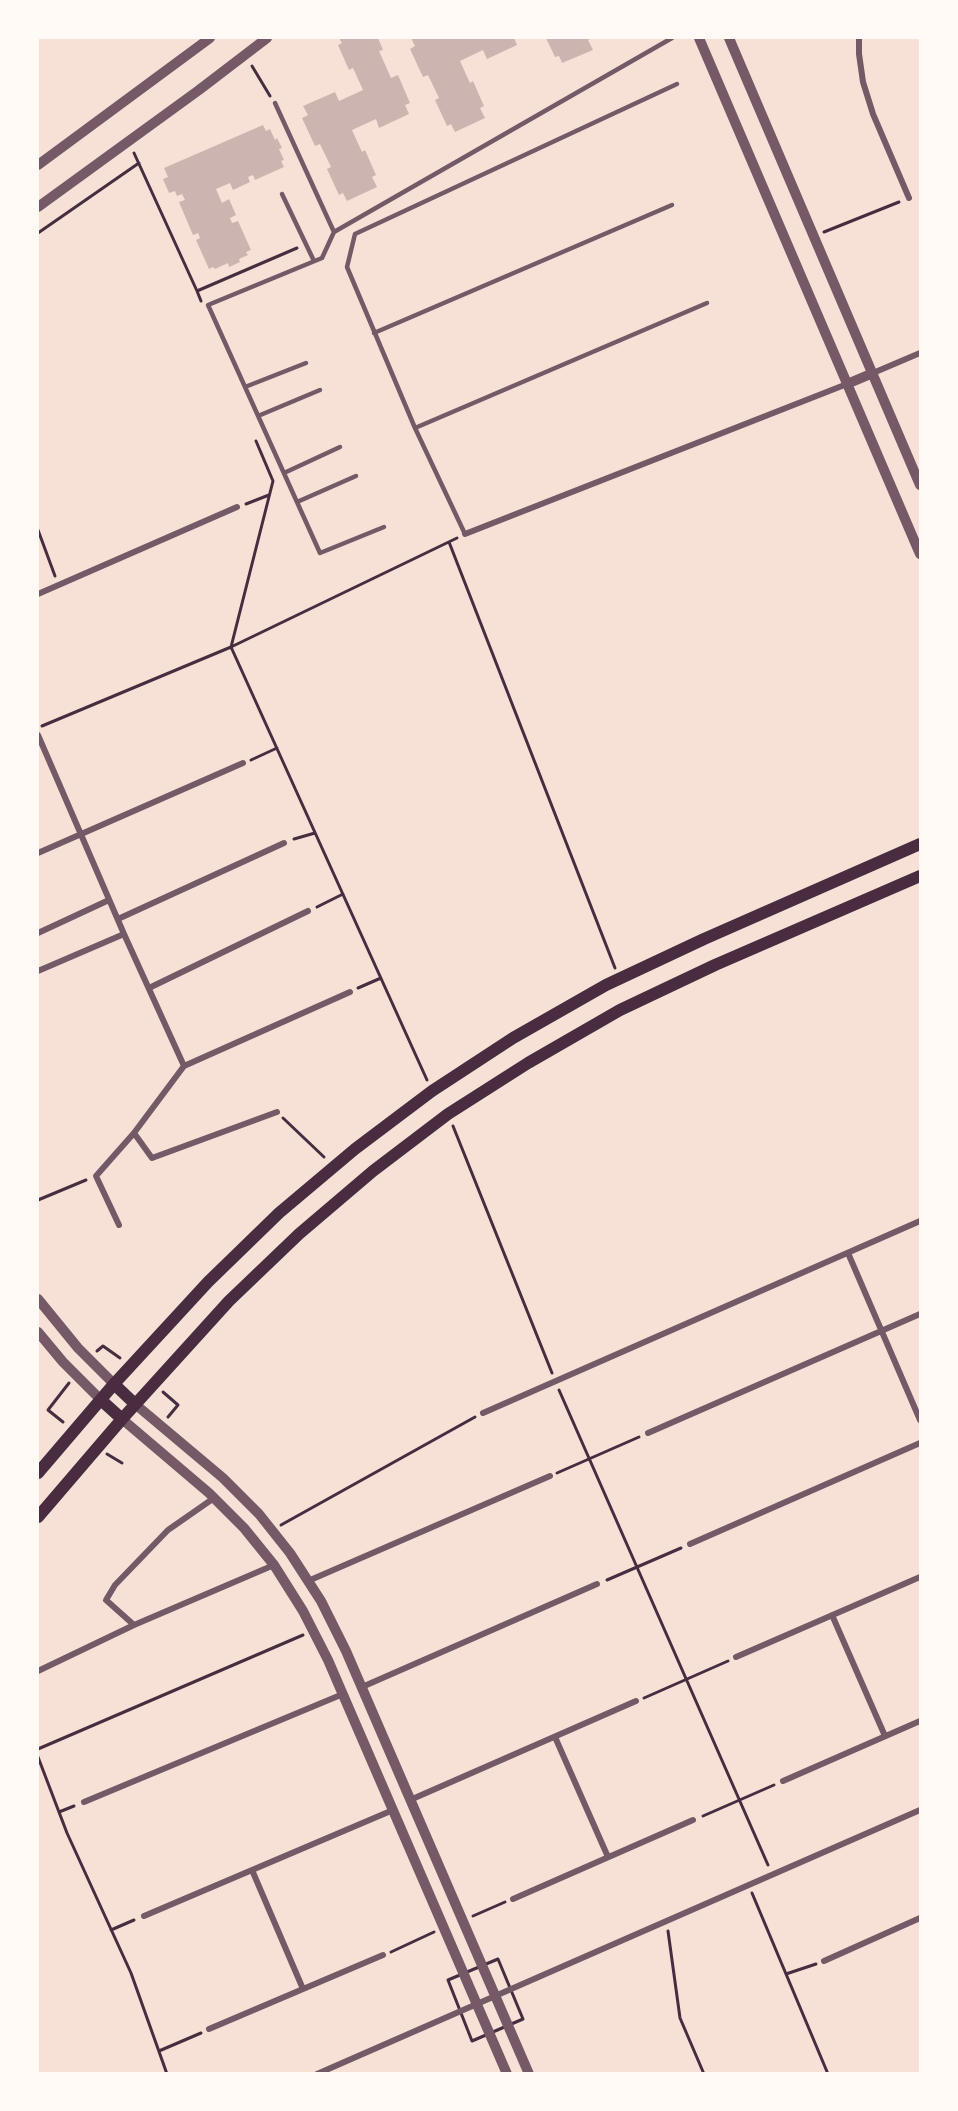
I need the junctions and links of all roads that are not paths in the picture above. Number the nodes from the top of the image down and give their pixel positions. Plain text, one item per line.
1 (210, 38) edge
2 (267, 38) edge
3 (672, 38) edge
4 (699, 38) edge
5 (729, 38) edge
6 (860, 38) edge
7 (677, 84) dead end
8 (275, 104) road end
9 (38, 165) edge
10 (282, 194) dead end
11 (909, 198) road end
12 (672, 205) dead end
13 (38, 207) edge
14 (334, 232) junction
15 (314, 261) junction
16 (707, 303) dead end
17 (374, 333) junction
18 (921, 353) edge
19 (306, 363) dead end
20 (873, 373) junction
21 (847, 384) junction
22 (245, 387) junction
23 (320, 390) dead end
24 (258, 416) junction
25 (415, 428) junction
26 (340, 447) dead end
27 (284, 473) junction
28 (356, 476) dead end
29 (921, 484) edge
30 (297, 502) junction
31 (237, 507) road end
32 (384, 527) dead end
33 (465, 534) joint
34 (921, 554) edge
35 (38, 594) edge
36 (38, 735) edge
37 (243, 764) road end
38 (80, 835) junction
39 (284, 843) road end
40 (921, 844) edge
41 (38, 853) edge
42 (921, 876) edge
43 (109, 900) junction
44 (308, 911) road end
45 (118, 919) junction
46 (38, 933) edge
47 (124, 934) junction
48 (38, 971) edge
49 (149, 988) junction
50 (350, 992) road end
51 (184, 1066) junction
52 (277, 1112) road end
53 (134, 1133) junction
54 (921, 1221) edge
55 (119, 1226) dead end
56 (848, 1253) junction
57 (38, 1299) edge
58 (921, 1314) edge
59 (882, 1331) junction
60 (38, 1332) edge
61 (114, 1384) junction
62 (101, 1400) junction
63 (135, 1404) junction
64 (483, 1413) road end
65 (122, 1419) junction
66 (921, 1420) edge
67 (648, 1433) road end
68 (921, 1443) edge
69 (38, 1473) edge
70 (550, 1476) road end
71 (214, 1498) junction
72 (38, 1517) edge
73 (690, 1544) road end
74 (274, 1565) junction
75 (921, 1577) edge
76 (308, 1581) junction
77 (597, 1584) road end
78 (832, 1615) junction
79 (134, 1625) junction
80 (736, 1657) road end
81 (38, 1671) edge
82 (362, 1687) junction
83 (343, 1694) junction
84 (636, 1701) road end
85 (921, 1721) edge
86 (885, 1736) junction
87 (555, 1737) junction
88 (783, 1781) road end
89 (410, 1800) junction
90 (84, 1802) road end
91 (393, 1810) junction
92 (921, 1810) edge
93 (693, 1820) road end
94 (608, 1857) junction
95 (252, 1870) junction
96 (513, 1899) road end
97 (144, 1916) road end
98 (921, 1918) edge
99 (383, 1955) road end
100 (824, 1961) road end
101 (303, 1989) junction
102 (495, 1996) junction
103 (477, 2004) junction
104 (209, 2029) road end
105 (317, 2073) edge
106 (507, 2073) edge
107 (529, 2073) edge

1 - 9 street
2 - 13 street
3 - 14 lane
4 - 21 street
5 - 20 street
6 - 11 street
7 - 17 lane
8 - 14 lane
10 - 15 lane
12 - 17 lane
14 - 15 lane
15 - 22 lane
16 - 25 lane
17 - 25 lane
18 - 20 street
19 - 22 lane
20 - 21 street
20 - 29 street
21 - 33 street
21 - 34 street
22 - 24 lane
23 - 24 lane
24 - 27 lane
25 - 33 lane
26 - 27 lane
27 - 30 lane
28 - 30 lane
30 - 32 lane
31 - 35 street
36 - 38 street
37 - 38 street
38 - 41 street
38 - 43 street
39 - 45 street
40 - 61 main road
42 - 63 main road
43 - 45 street
43 - 46 street
44 - 49 street
45 - 47 street
47 - 48 street
47 - 49 street
49 - 51 street
50 - 51 street
51 - 53 street
52 - 53 street
53 - 55 street
54 - 56 street
56 - 59 street
56 - 64 street
57 - 61 street
58 - 59 street
59 - 66 street
59 - 67 street
60 - 62 street
61 - 62 main road
61 - 63 main road
62 - 65 main road
62 - 69 main road
63 - 65 main road
63 - 76 street
65 - 71 street
65 - 72 main road
68 - 73 street
70 - 76 street
71 - 74 street
71 - 79 street
74 - 79 street
74 - 83 street
75 - 78 street
76 - 82 street
77 - 82 street
78 - 80 street
78 - 86 street
79 - 81 street
82 - 89 street
83 - 90 street
83 - 91 street
84 - 87 street
85 - 86 street
86 - 88 street
87 - 89 street
87 - 94 street
89 - 102 street
91 - 95 street
91 - 103 street
92 - 102 street
93 - 94 street
94 - 96 street
95 - 97 street
95 - 101 street
98 - 100 street
99 - 101 street
101 - 104 street
102 - 103 street
102 - 107 street
103 - 105 street
103 - 106 street

